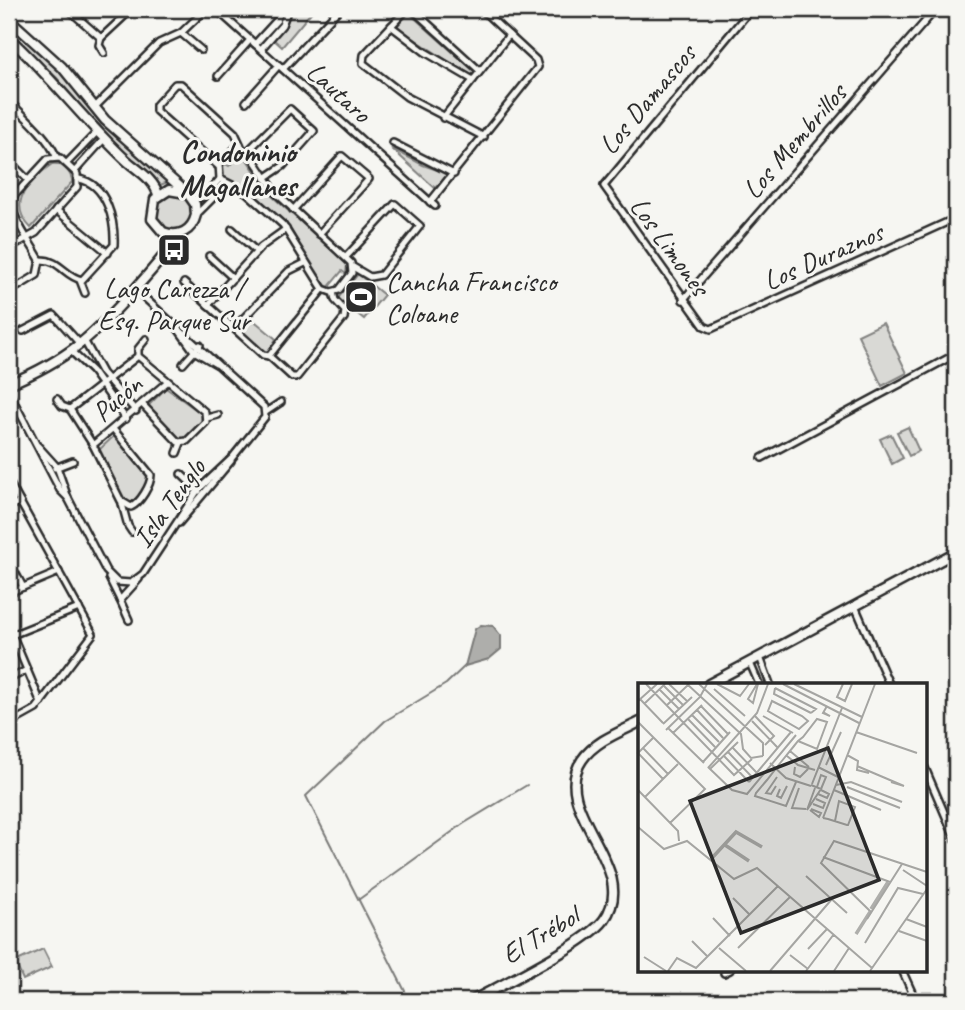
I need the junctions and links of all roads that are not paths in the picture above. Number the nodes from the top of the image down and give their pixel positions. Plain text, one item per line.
1 (132, 9) edge
2 (206, 9) edge
3 (216, 9) edge
4 (281, 9) edge
5 (288, 9) edge
6 (339, 9) edge
7 (406, 9) edge
8 (481, 9) edge
9 (751, 9) edge
10 (936, 9) edge
11 (71, 10) edge
12 (9, 19) edge
13 (391, 26) junction
14 (181, 33) junction
15 (509, 35) junction
16 (9, 38) edge
17 (101, 38) junction
18 (253, 42) junction
19 (201, 50) dead end
20 (261, 50) junction
21 (104, 53) dead end
22 (281, 67) junction
23 (480, 71) junction
24 (218, 76) dead end
25 (473, 80) junction
26 (246, 102) dead end
27 (10, 104) edge
28 (94, 108) junction
29 (443, 118) junction
30 (100, 136) junction
31 (484, 137) junction
32 (393, 143) dead end
33 (241, 146) junction
34 (248, 151) junction
35 (56, 156) junction
36 (9, 162) edge
37 (67, 163) junction
38 (218, 166) junction
39 (75, 171) junction
40 (454, 174) junction
41 (265, 178) junction
42 (79, 179) junction
43 (220, 179) junction
44 (28, 180) junction
45 (227, 184) junction
46 (604, 186) joint
47 (159, 195) junction
48 (189, 196) junction
49 (10, 204) edge
50 (56, 210) junction
51 (293, 210) junction
52 (196, 215) junction
53 (956, 218) edge
54 (232, 229) dead end
55 (286, 229) junction
56 (163, 232) junction
57 (179, 234) junction
58 (319, 234) junction
59 (28, 237) junction
60 (9, 248) edge
61 (256, 251) junction
62 (108, 253) junction
63 (209, 256) dead end
64 (345, 257) junction
65 (40, 260) junction
66 (160, 261) junction
67 (305, 263) junction
68 (353, 267) junction
69 (233, 278) junction
70 (80, 280) junction
71 (184, 283) dead end
72 (135, 289) junction
73 (323, 289) junction
74 (9, 292) edge
75 (333, 292) junction
76 (85, 293) dead end
77 (683, 300) junction
78 (208, 305) junction
79 (176, 326) junction
80 (235, 327) junction
81 (707, 329) joint
82 (23, 331) dead end
83 (146, 339) dead end
84 (83, 343) junction
85 (200, 345) junction
86 (194, 351) junction
87 (72, 352) junction
88 (956, 354) edge
89 (138, 356) junction
90 (268, 356) junction
91 (183, 364) dead end
92 (219, 365) junction
93 (109, 381) junction
94 (167, 383) junction
95 (9, 384) edge
96 (103, 386) junction
97 (9, 392) edge
98 (57, 399) dead end
99 (281, 402) dead end
100 (144, 405) junction
101 (70, 409) junction
102 (265, 409) junction
103 (136, 411) junction
104 (218, 415) dead end
105 (207, 418) junction
106 (126, 419) junction
107 (114, 430) junction
108 (181, 443) junction
109 (93, 445) junction
110 (38, 446) junction
111 (177, 453) dead end
112 (232, 458) junction
113 (762, 458) dead end
114 (74, 461) dead end
115 (57, 467) junction
116 (49, 470) junction
117 (181, 474) dead end
118 (9, 482) edge
119 (198, 490) junction
120 (203, 495) junction
121 (68, 498) junction
122 (20, 502) junction
123 (122, 504) junction
124 (135, 506) junction
125 (9, 507) edge
126 (128, 517) junction
127 (175, 527) junction
128 (132, 532) dead end
129 (956, 552) edge
130 (9, 561) edge
131 (60, 572) junction
132 (109, 575) junction
133 (139, 578) junction
134 (23, 587) junction
135 (9, 593) edge
136 (120, 600) junction
137 (855, 606) junction
138 (79, 608) junction
139 (129, 620) dead end
140 (9, 627) edge
141 (12, 635) junction
142 (760, 657) junction
143 (750, 663) junction
144 (27, 670) junction
145 (9, 679) edge
146 (711, 683) edge
147 (759, 683) edge
148 (770, 683) edge
149 (889, 683) edge
150 (41, 702) junction
151 (638, 723) edge
152 (9, 724) edge
153 (926, 770) edge
154 (956, 840) edge
155 (903, 972) edge
156 (472, 1001) edge
157 (916, 1001) edge

1 - 17 street
2 - 14 street
3 - 18 street, Lautaro
4 - 18 street
5 - 20 street
6 - 22 street
7 - 13 street
7 - 23 street
8 - 15 street
9 - 46 street, Los Damascos
10 - 77 street, Los Membrillos
11 - 17 street
12 - 28 street
13 - 25 street
13 - 29 street
14 - 19 street
14 - 28 street
15 - 23 street
15 - 31 street
16 - 30 street
17 - 21 street
18 - 20 street, Lautaro
18 - 24 street
20 - 22 street, Lautaro
22 - 26 street
22 - 40 street, Lautaro
23 - 25 street
25 - 29 street
27 - 35 street
28 - 48 street
29 - 31 street
30 - 37 street
30 - 39 street
30 - 47 street
31 - 40 street
32 - 40 street
33 - 34 street
33 - 38 street
33 - 38 street
34 - 41 street
34 - 41 street
35 - 37 street
35 - 44 street
36 - 44 street
37 - 39 street
38 - 43 street
39 - 42 street
41 - 51 street
42 - 50 street
42 - 62 street
43 - 45 street
43 - 48 street
44 - 49 street
45 - 52 street
45 - 55 street
46 - 77 street, Los Limones
47 - 48 street
47 - 56 street
48 - 52 street
49 - 59 street
50 - 59 street
50 - 62 street
51 - 58 street
51 - 58 street
52 - 57 street
53 - 81 street, Los Duraznos
54 - 61 street
55 - 61 street
55 - 67 street
56 - 57 street
56 - 66 street
57 - 66 street
58 - 64 street
59 - 60 street
59 - 65 street
61 - 69 street
62 - 70 street
63 - 69 street
64 - 68 street
64 - 68 street
65 - 70 street
65 - 74 street
66 - 72 street
67 - 73 street
67 - 80 street
68 - 75 street
69 - 78 street
70 - 76 street
71 - 78 street
72 - 79 street
72 - 84 street
73 - 75 street
73 - 90 street
75 - 90 street
77 - 81 street, Los Limones
78 - 80 street
79 - 85 street
79 - 86 street
80 - 90 street
82 - 84 street
83 - 89 street
84 - 87 street
84 - 93 street
85 - 86 street
85 - 92 street
86 - 91 street
86 - 92 street
87 - 95 street
87 - 96 street
88 - 113 street
89 - 93 street
89 - 94 street
92 - 102 street
93 - 96 street
93 - 103 street
94 - 100 street, Pucón
94 - 105 street
96 - 101 street
96 - 106 street
97 - 110 street
98 - 101 street
99 - 102 street, Isla Tenglo
100 - 103 street, Pucón
100 - 108 street
101 - 109 street
102 - 112 street, Isla Tenglo
103 - 106 street, Pucón
104 - 105 street
105 - 108 street
106 - 107 street, Pucón
107 - 109 street, Pucón
107 - 124 street
108 - 111 street
109 - 123 street
110 - 115 street
110 - 116 street
112 - 119 street, Isla Tenglo
112 - 120 street
114 - 115 street
115 - 116 street
115 - 121 street
116 - 121 street
117 - 119 street
118 - 122 street
119 - 120 street
119 - 127 street, Isla Tenglo
120 - 127 street
121 - 132 street
122 - 125 street
122 - 131 street
123 - 124 street
123 - 126 street
124 - 126 street
126 - 128 street
127 - 133 street, Isla Tenglo
129 - 137 street
130 - 134 street
131 - 134 street
131 - 138 street
132 - 133 street, Isla Tenglo
132 - 136 street
133 - 136 street
134 - 135 street
136 - 139 street
137 - 142 street
137 - 149 street
138 - 141 street
138 - 150 street
140 - 141 street
141 - 144 street
142 - 143 street
142 - 148 street
143 - 146 street
143 - 147 street
144 - 145 street
144 - 150 street
150 - 152 street
151 - 156 street, El Trébol
153 - 154 street
155 - 157 street

